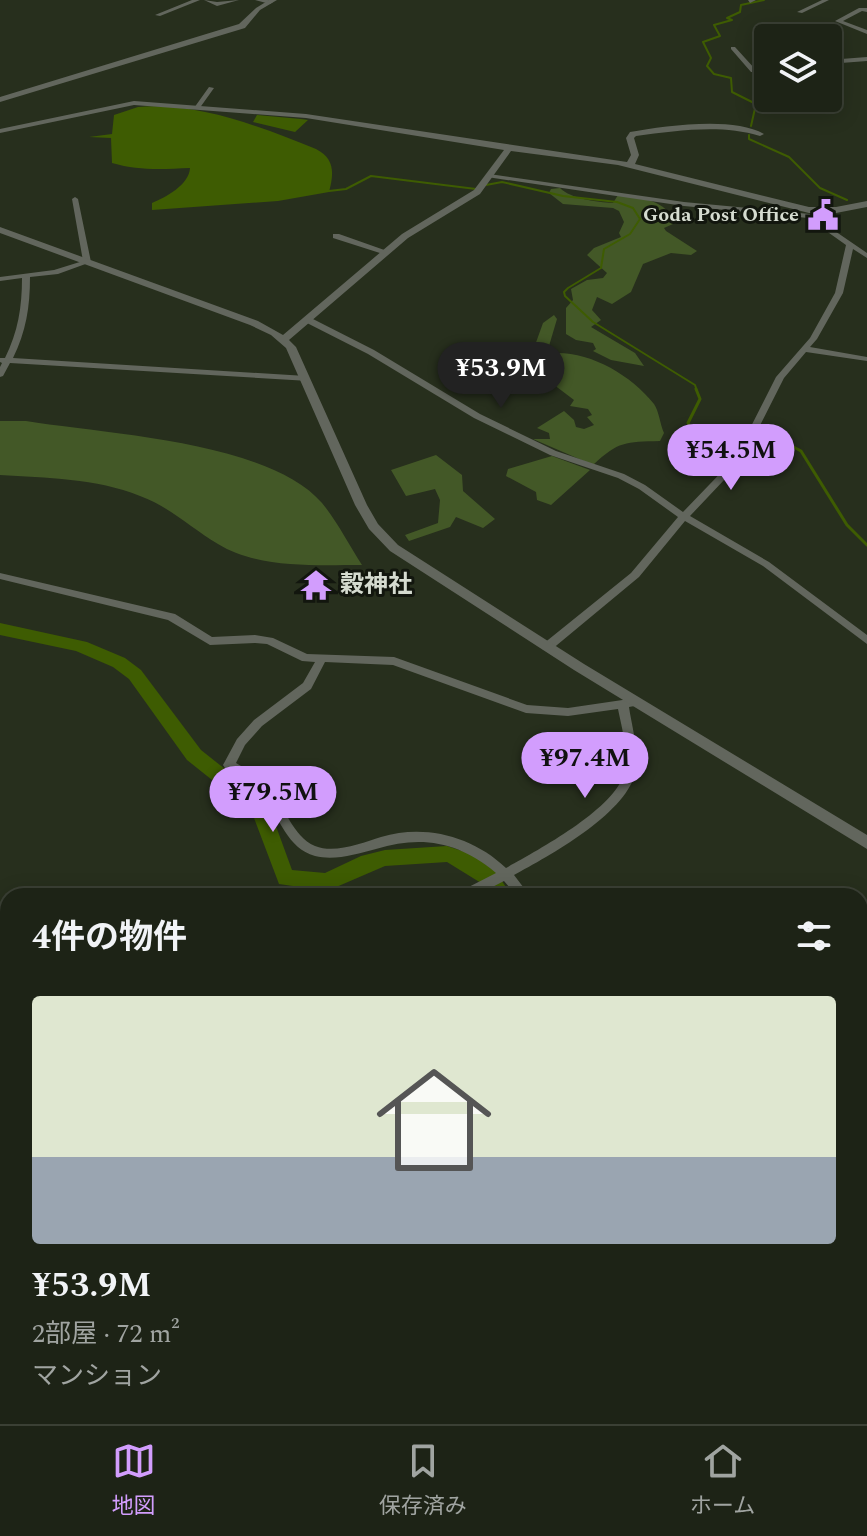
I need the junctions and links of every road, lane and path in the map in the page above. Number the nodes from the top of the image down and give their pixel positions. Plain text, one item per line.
1 (197, 0) edge
2 (207, 0) edge
3 (236, 0) edge
4 (258, 0) edge
5 (826, 0) edge
6 (272, 1) edge
7 (867, 10) edge
8 (800, 12) dead end
9 (158, 15) dead end
10 (867, 32) edge
11 (733, 48) dead end
12 (867, 59) edge
13 (842, 61) edge
14 (754, 71) edge
15 (211, 88) dead end
16 (0, 100) edge
17 (197, 108) junction
18 (0, 131) edge
19 (760, 134) dead end
20 (509, 148) junction
21 (630, 165) junction
22 (489, 176) junction
23 (75, 199) dead end
24 (867, 204) edge
25 (810, 213) junction
26 (0, 230) edge
27 (336, 236) dead end
28 (850, 244) junction
29 (386, 252) junction
30 (867, 256) edge
31 (87, 262) junction
32 (26, 276) junction
33 (0, 279) edge
34 (308, 320) junction
35 (284, 339) junction
36 (805, 349) junction
37 (867, 359) edge
38 (4, 360) edge
39 (0, 374) edge
40 (306, 379) junction
41 (683, 517) junction
42 (0, 576) edge
43 (867, 640) edge
44 (547, 647) junction
45 (321, 660) junction
46 (629, 703) junction
47 (867, 843) edge
48 (507, 874) junction
49 (479, 888) edge
50 (518, 888) edge

1 - 9 street
2 - 3 street
4 - 6 street
5 - 8 street
6 - 16 street
7 - 10 street
11 - 14 street
12 - 13 street
15 - 17 street
17 - 18 street
17 - 20 street
19 - 21 street
20 - 21 street
20 - 22 street
21 - 25 street
22 - 25 street
22 - 29 street
23 - 31 street
24 - 25 street
25 - 28 street
26 - 31 street
27 - 29 street
28 - 30 street
28 - 36 street
29 - 34 street
31 - 32 street
31 - 35 street
32 - 33 street
32 - 38 street
34 - 35 street
34 - 41 street
35 - 40 street
36 - 37 street
36 - 41 street
38 - 39 street
38 - 40 street
40 - 44 street
41 - 43 street
41 - 44 street
42 - 45 street
44 - 46 street
45 - 46 street
45 - 48 street
46 - 47 street
46 - 48 street
48 - 49 street
48 - 50 street

